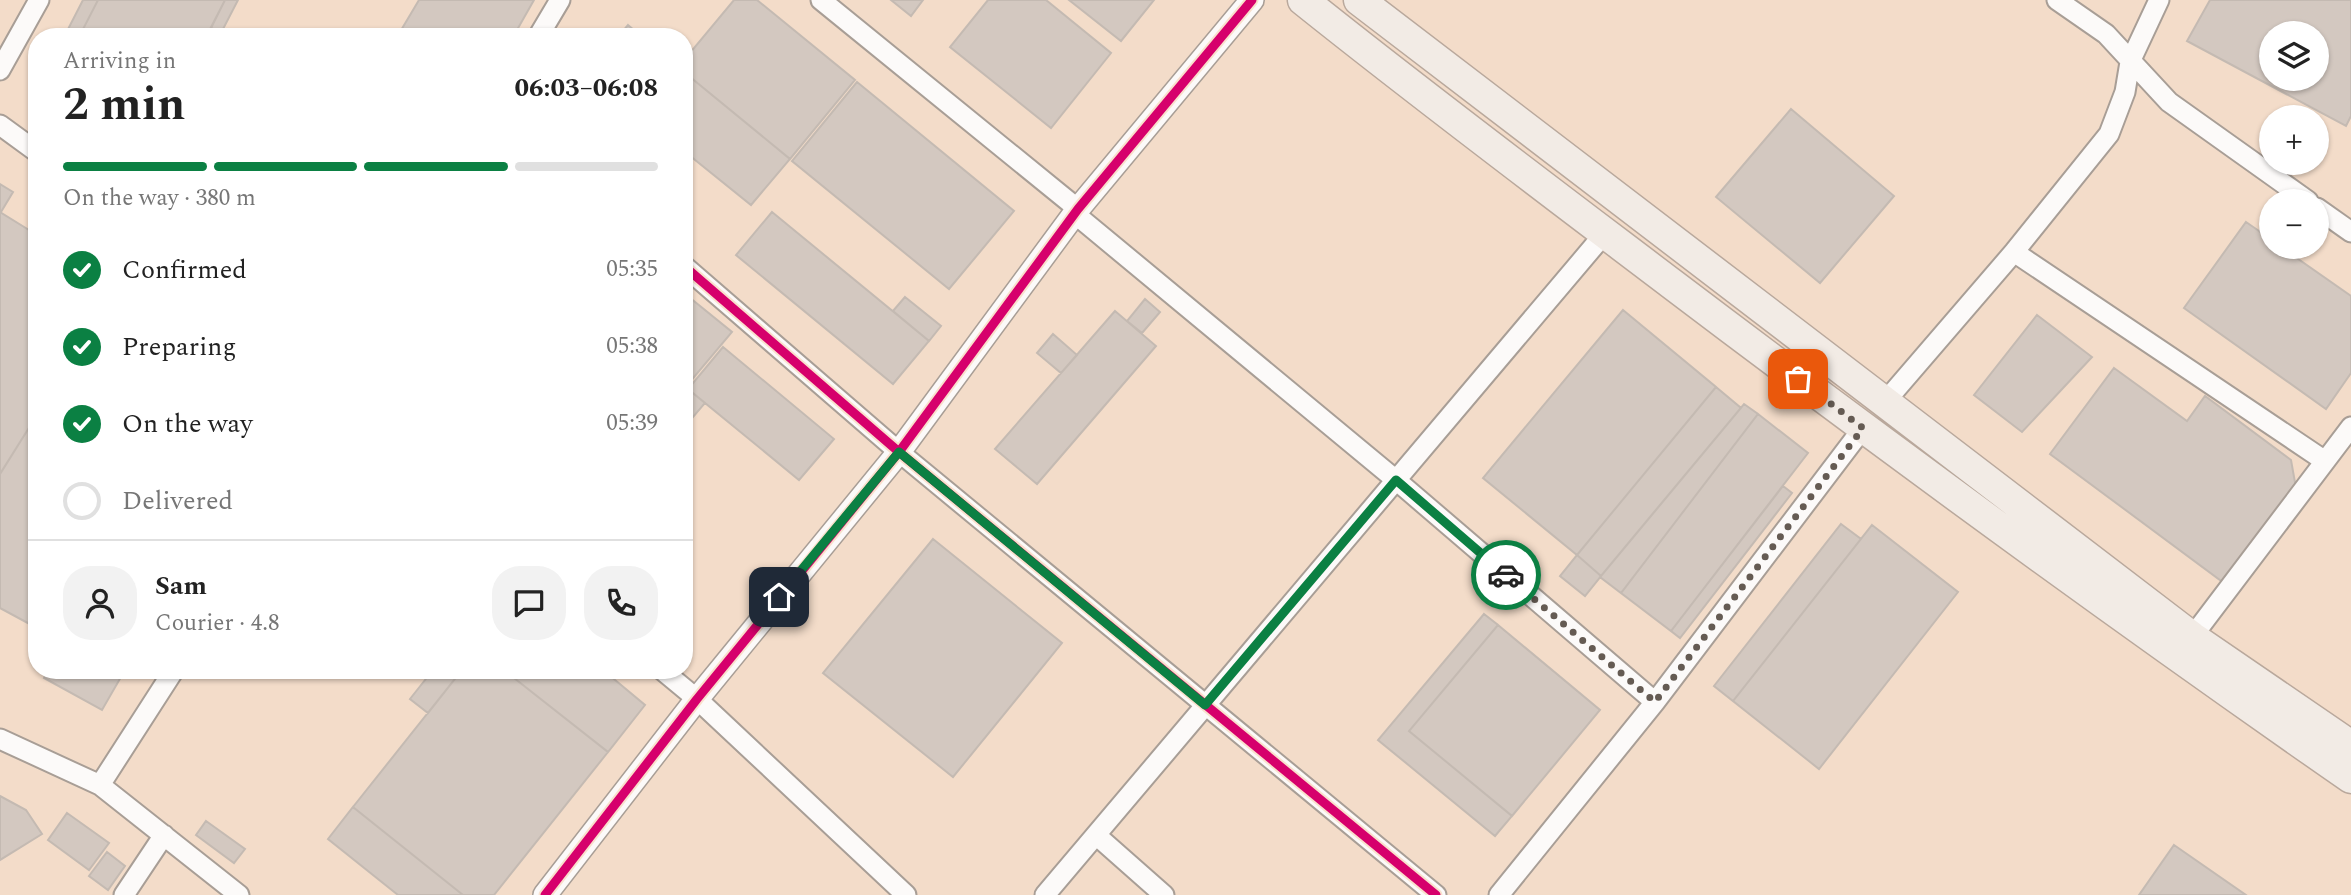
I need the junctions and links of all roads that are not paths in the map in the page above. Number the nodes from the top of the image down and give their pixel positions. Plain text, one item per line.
1 (39, 0) edge
2 (560, 0) edge
3 (821, 0) edge
4 (1252, 0) edge
5 (1303, 0) edge
6 (1359, 0) edge
7 (2057, 0) edge
8 (2159, 0) edge
9 (543, 28) edge
10 (2130, 62) junction
11 (0, 70) edge
12 (0, 125) edge
13 (28, 145) edge
14 (2291, 189) edge
15 (1076, 212) junction
16 (2329, 216) edge
17 (2351, 232) edge
18 (1605, 233) junction
19 (2014, 252) junction
20 (693, 274) edge
21 (1884, 403) junction
22 (2351, 426) edge
23 (1863, 428) junction
24 (899, 452) junction
25 (2325, 461) junction
26 (1396, 480) junction
27 (2192, 636) junction
28 (168, 679) edge
29 (673, 679) edge
30 (696, 699) junction
31 (1655, 702) junction
32 (1205, 705) junction
33 (0, 739) edge
34 (2351, 746) edge
35 (2351, 778) edge
36 (100, 785) junction
37 (164, 835) junction
38 (1096, 835) junction
39 (124, 895) edge
40 (239, 895) edge
41 (544, 895) edge
42 (906, 895) edge
43 (1045, 895) edge
44 (1164, 895) edge
45 (1436, 895) edge
46 (1499, 895) edge

1 - 11 street
2 - 9 street
3 - 15 street
4 - 15 street
5 - 18 main road
6 - 21 main road
7 - 10 street
8 - 10 street
10 - 14 street
10 - 19 street
12 - 13 street
15 - 24 street
15 - 26 street
16 - 17 street
18 - 23 main road
18 - 26 street
19 - 21 street
19 - 25 street
20 - 24 street
21 - 27 main road
22 - 25 street
23 - 31 street
23 - 35 main road
24 - 30 street
24 - 32 street
25 - 27 street
26 - 31 street
26 - 32 street
27 - 34 main road
28 - 36 street
29 - 30 street
30 - 41 street
30 - 42 street
31 - 46 street
32 - 38 street
32 - 45 street
33 - 36 street
36 - 37 street
37 - 39 street
37 - 40 street
38 - 43 street
38 - 44 street

